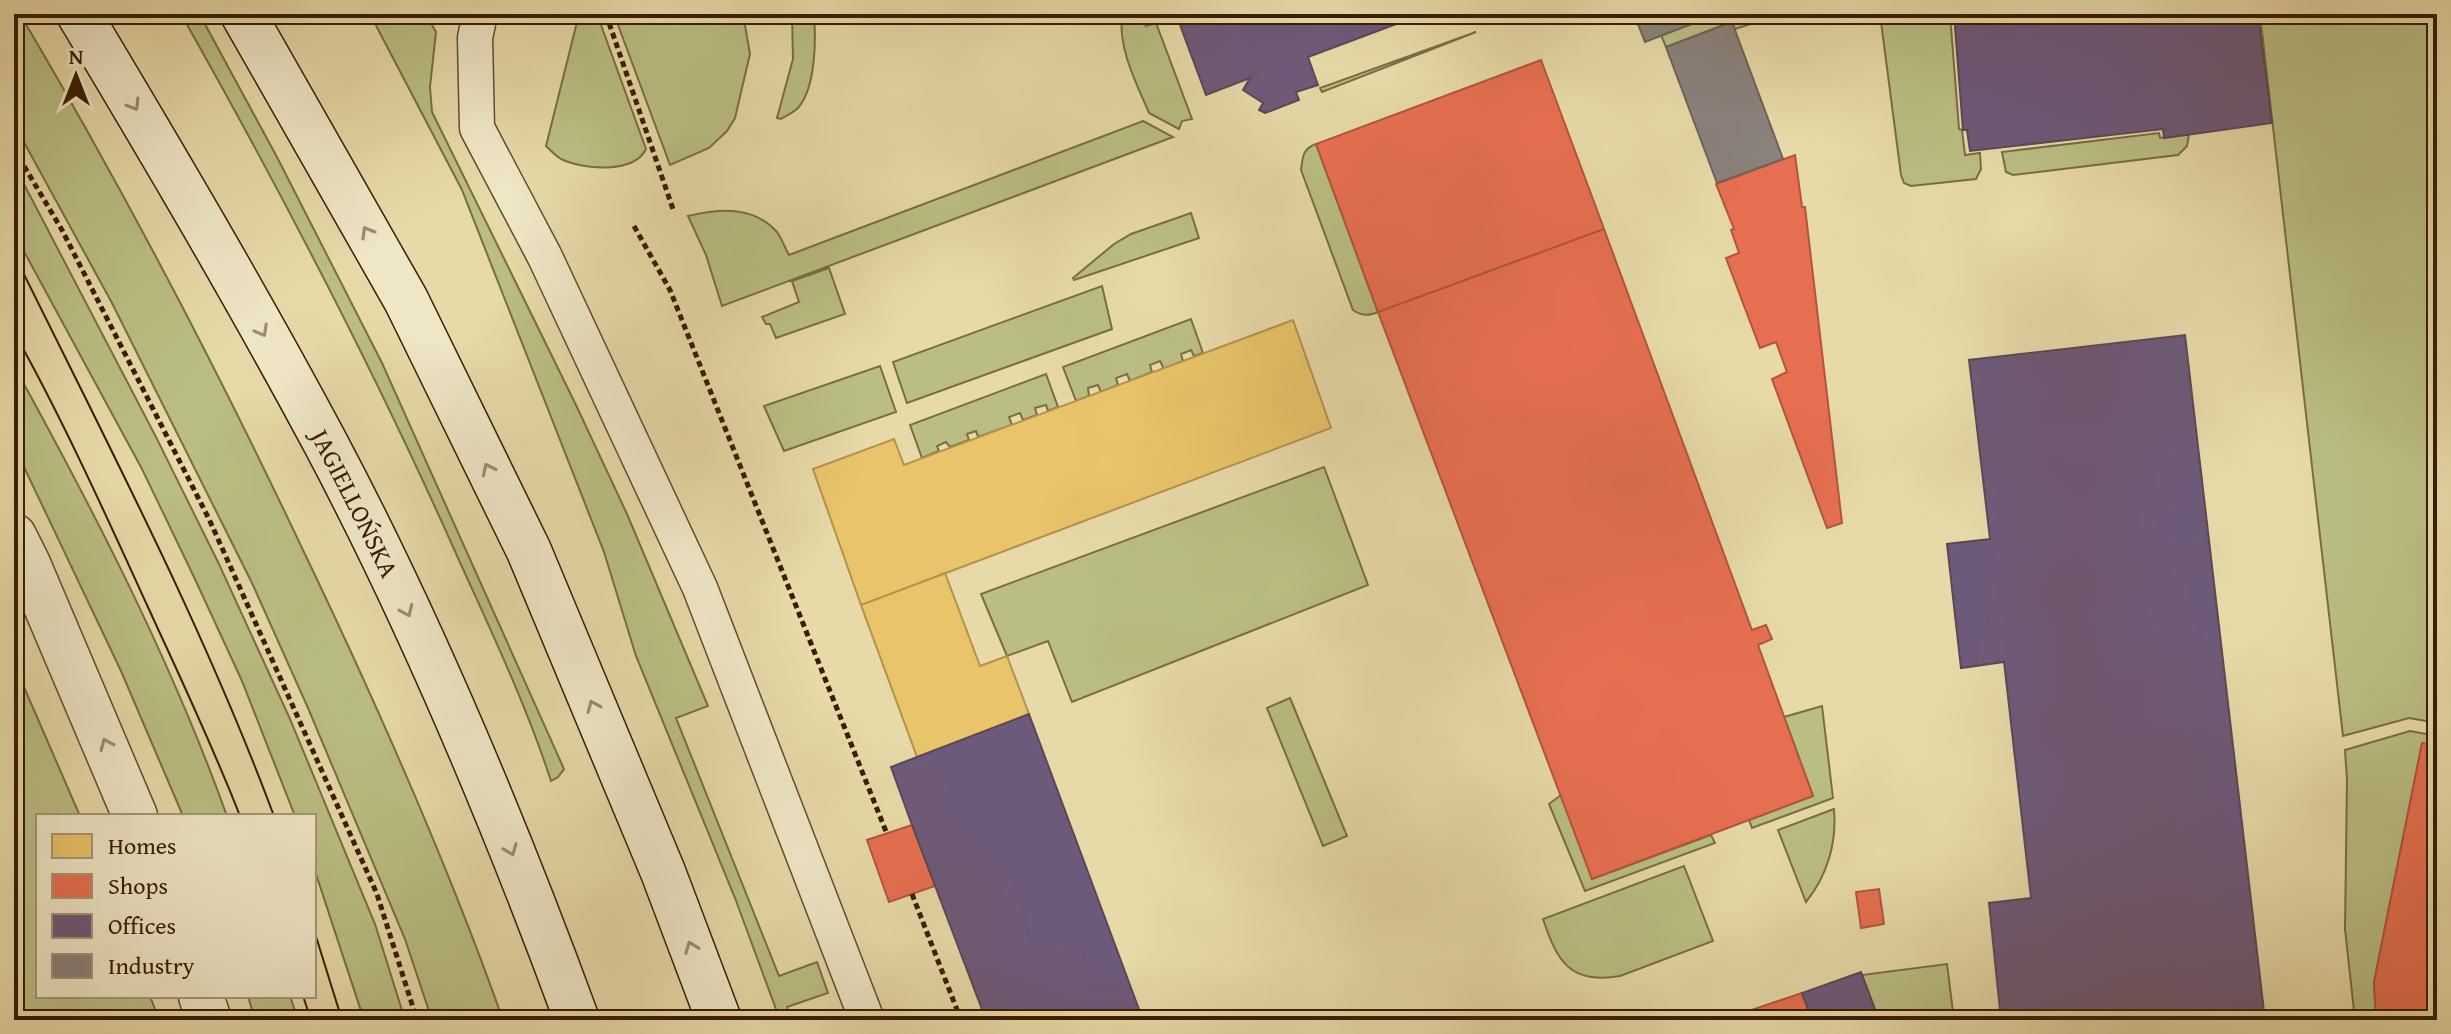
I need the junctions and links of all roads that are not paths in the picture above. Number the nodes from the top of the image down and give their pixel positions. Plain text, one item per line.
1 (79, 14) edge
2 (243, 14) edge
3 (480, 14) edge
4 (14, 536) edge
5 (134, 814) edge
6 (202, 998) edge
7 (209, 1020) edge
8 (577, 1020) edge
9 (719, 1020) edge
10 (867, 1020) edge

1 -> 8 main road, JAGIELLOŃSKA
9 -> 2 main road
3 - 10 lane
5 -> 4 main road
6 - 7 main road

